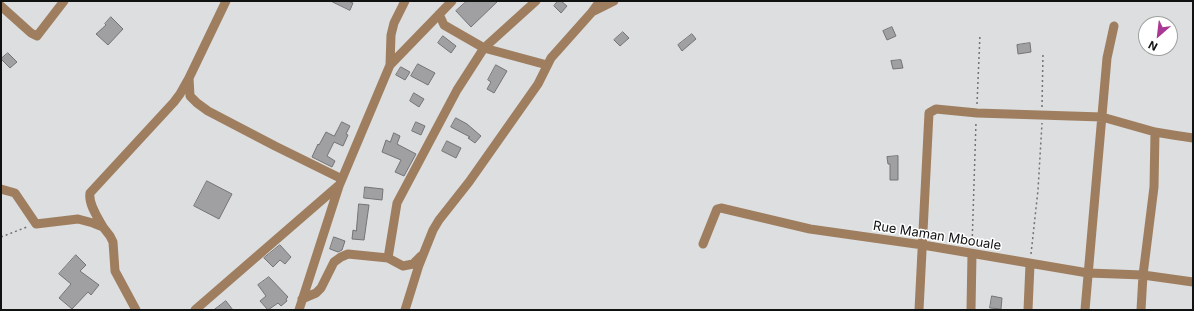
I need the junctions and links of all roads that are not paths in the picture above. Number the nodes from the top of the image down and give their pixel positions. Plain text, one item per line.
1 (64, 1) edge
2 (226, 1) edge
3 (405, 1) edge
4 (452, 1) edge
5 (536, 1) edge
6 (600, 1) edge
7 (614, 1) edge
8 (2, 8) edge
9 (592, 12) junction
10 (439, 14) junction
11 (1114, 26) dead end
12 (484, 48) junction
13 (390, 65) junction
14 (547, 65) junction
15 (189, 78) junction
16 (1102, 117) junction
17 (1155, 132) junction
18 (1193, 138) edge
19 (341, 182) junction
20 (1, 189) edge
21 (103, 227) junction
22 (703, 244) dead end
23 (923, 245) junction
24 (423, 254) junction
25 (972, 254) junction
26 (388, 258) junction
27 (1030, 264) junction
28 (1088, 272) junction
29 (1143, 275) junction
30 (1193, 282) edge
31 (302, 299) junction
32 (136, 310) edge
33 (195, 310) edge
34 (299, 310) edge
35 (405, 310) edge
36 (919, 310) edge
37 (971, 310) edge
38 (1028, 310) edge
39 (1085, 310) edge
40 (1141, 310) edge

1 - 8 street
2 - 15 street
3 - 13 street
4 - 10 street
5 - 12 street
6 - 9 street
7 - 9 street
9 - 14 street
10 - 12 street
10 - 13 street
11 - 16 street
12 - 14 street
12 - 26 street
13 - 19 street
14 - 24 street
15 - 19 street
15 - 21 street
16 - 17 street
16 - 23 street
16 - 28 street
17 - 18 street
17 - 29 street
19 - 31 street
19 - 33 street
20 - 21 street
21 - 32 street
22 - 23 street, Rue Maman Mbouale
23 - 25 street, Rue Maman Mbouale
23 - 36 street
24 - 26 street
24 - 35 street
25 - 27 street, Rue Maman Mbouale
25 - 37 street
26 - 31 street
27 - 28 street, Rue Maman Mbouale
27 - 38 street
28 - 29 street, Rue Maman Mbouale
28 - 39 street
29 - 30 street, Rue Maman Mbouale
29 - 40 street
31 - 34 street

